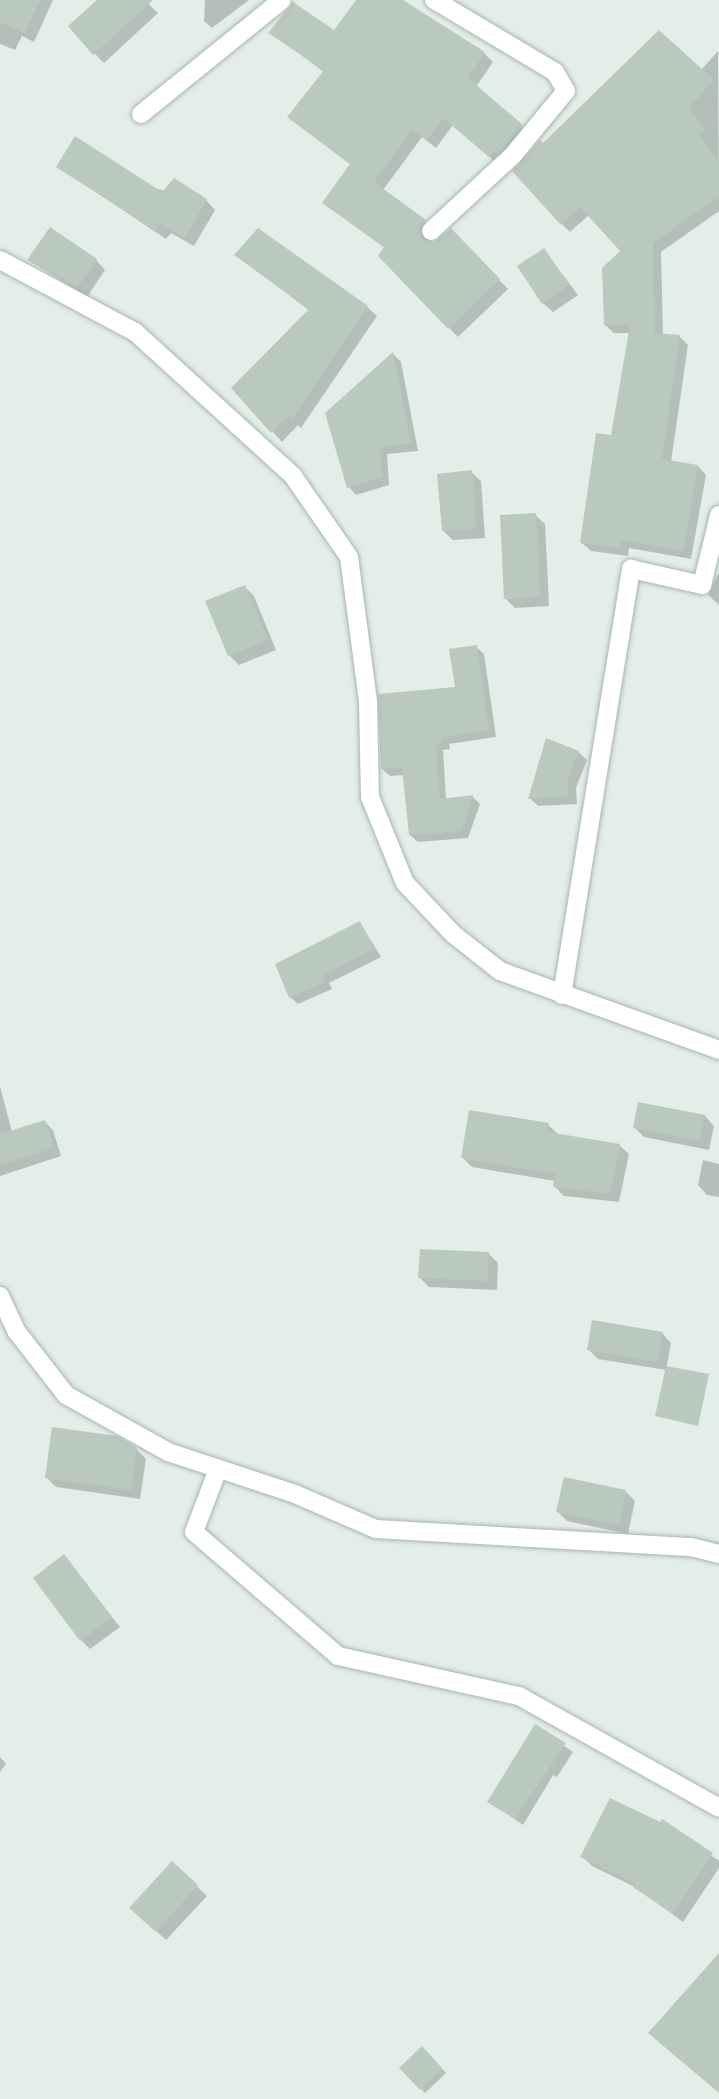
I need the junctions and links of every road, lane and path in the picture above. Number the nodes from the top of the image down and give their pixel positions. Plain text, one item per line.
1 (282, 0) edge
2 (435, 0) edge
3 (141, 114) dead end
4 (431, 231) dead end
5 (0, 260) edge
6 (719, 515) edge
7 (562, 995) junction
8 (719, 1050) edge
9 (0, 1296) edge
10 (218, 1469) junction
11 (719, 1554) edge
12 (719, 1808) edge

1 - 3 street
2 - 4 street
5 - 7 street
6 - 7 street
7 - 8 street
9 - 10 street
10 - 11 street
10 - 12 street

